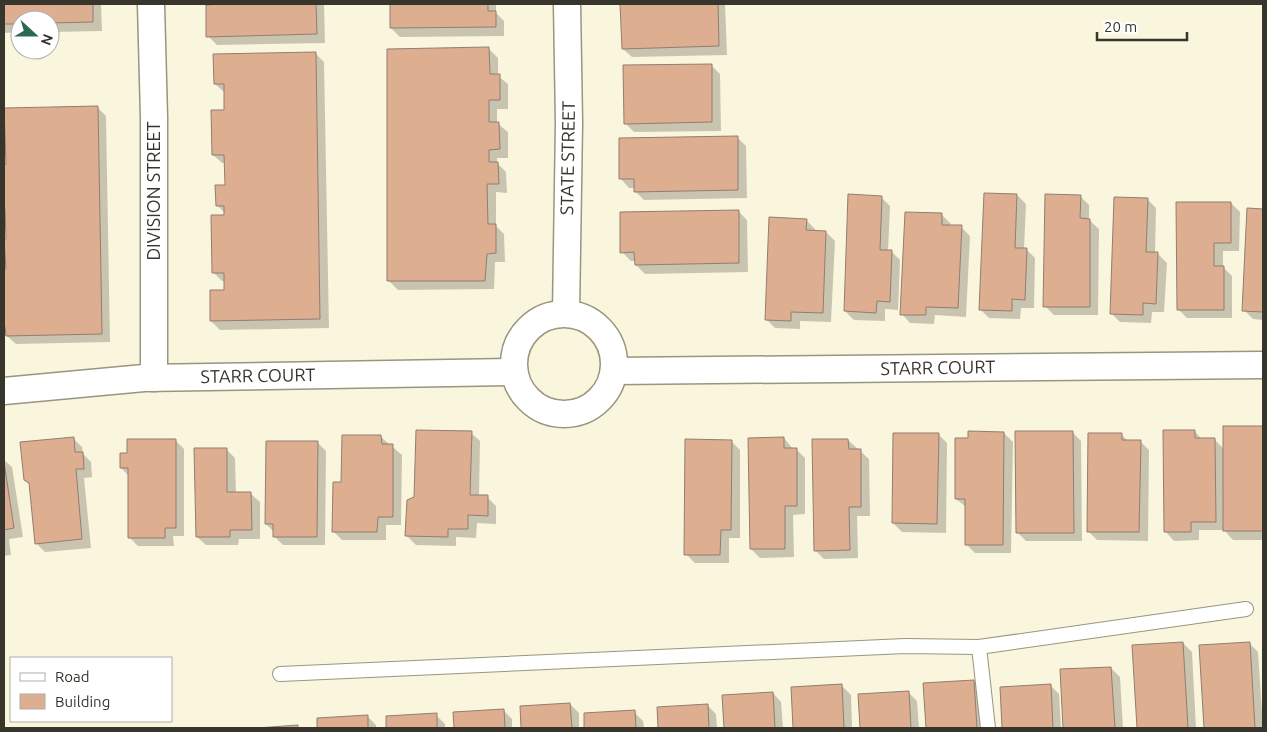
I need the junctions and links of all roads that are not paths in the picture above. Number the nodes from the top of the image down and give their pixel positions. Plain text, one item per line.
1 (151, 4) edge
2 (567, 4) edge
3 (566, 313) junction
4 (1263, 365) edge
5 (614, 371) junction
6 (514, 372) junction
7 (154, 378) junction
8 (4, 391) edge
9 (1246, 609) dead end
10 (979, 647) junction
11 (280, 674) dead end
12 (988, 728) edge

1 - 7 street, DIVISION STREET
2 - 3 street, STATE STREET
3 - 5 street
3 - 6 street
4 - 5 street, STARR COURT
5 - 6 street
6 - 7 street, STARR COURT
7 - 8 street, STARR COURT
9 - 10 lane
10 - 11 lane
10 - 12 lane

